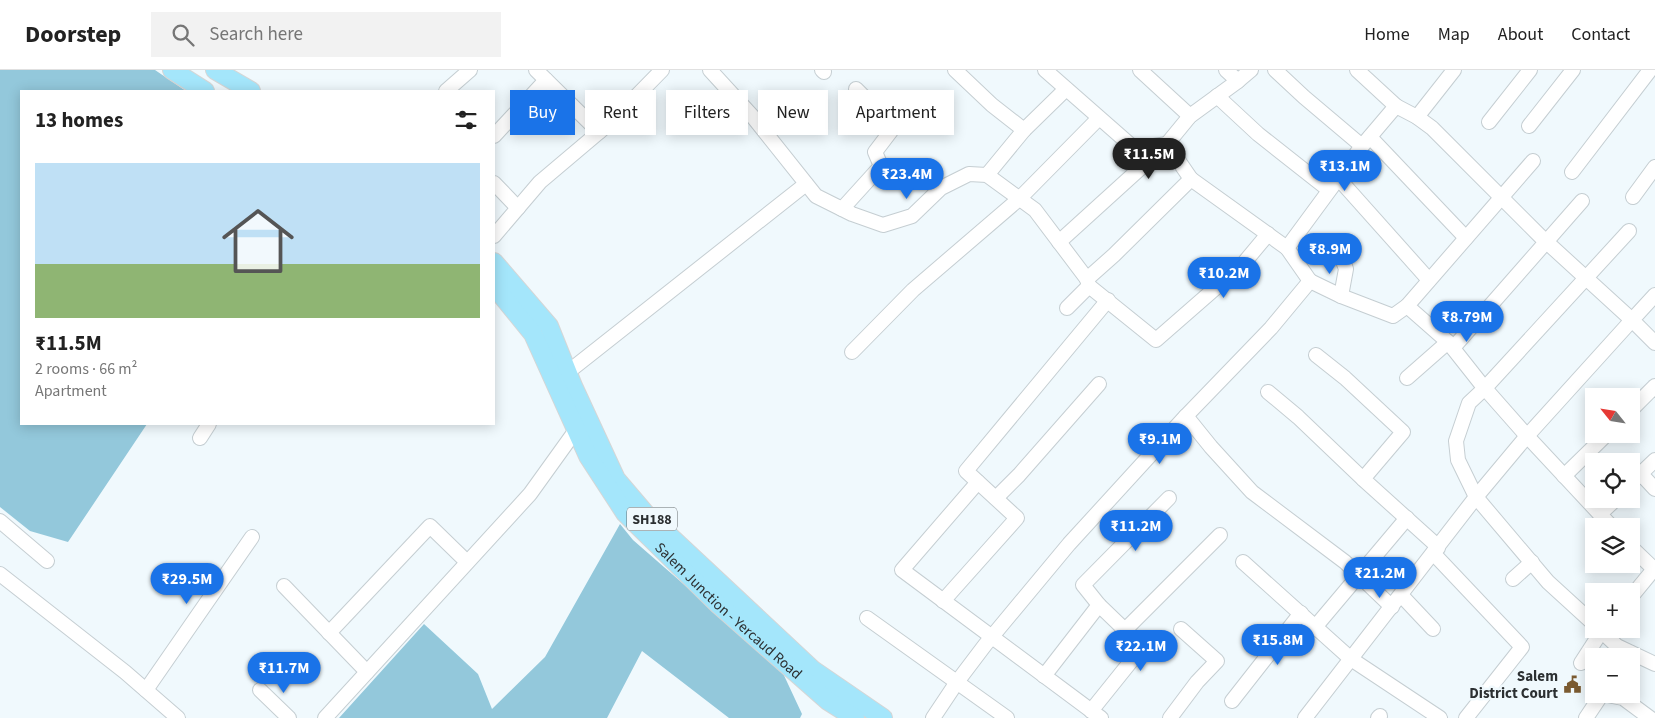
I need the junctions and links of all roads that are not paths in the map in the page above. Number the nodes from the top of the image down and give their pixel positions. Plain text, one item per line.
1 (172, 70) edge
2 (215, 70) edge
3 (470, 70) edge
4 (536, 70) edge
5 (662, 70) edge
6 (710, 70) edge
7 (955, 70) edge
8 (1045, 70) edge
9 (1140, 70) edge
10 (1226, 70) edge
11 (1251, 70) edge
12 (1274, 70) edge
13 (1357, 70) edge
14 (1454, 70) edge
15 (1530, 70) edge
16 (1573, 70) edge
17 (1650, 70) edge
18 (546, 80) junction
19 (1238, 81) junction
20 (856, 89) dead end
21 (1066, 89) junction
22 (203, 90) edge
23 (249, 90) edge
24 (447, 90) edge
25 (642, 90) edge
26 (1218, 96) junction
27 (1396, 106) junction
28 (1190, 116) junction
29 (1418, 117) junction
30 (585, 118) edge
31 (1099, 118) junction
32 (1489, 122) dead end
33 (1529, 126) dead end
34 (1024, 130) junction
35 (495, 135) edge
36 (595, 135) edge
37 (1366, 141) junction
38 (1167, 144) junction
39 (1533, 161) dead end
40 (1655, 167) edge
41 (1572, 172) dead end
42 (987, 176) junction
43 (1338, 178) junction
44 (1191, 179) junction
45 (495, 184) edge
46 (806, 184) junction
47 (1329, 190) junction
48 (1501, 197) junction
49 (1633, 197) dead end
50 (1019, 199) junction
51 (1582, 201) dead end
52 (518, 208) junction
53 (842, 209) junction
54 (1629, 231) dead end
55 (1268, 234) junction
56 (495, 235) edge
57 (1466, 238) junction
58 (1546, 241) junction
59 (1059, 242) junction
60 (1287, 248) junction
61 (1340, 252) dead end
62 (495, 263) edge
63 (1586, 278) junction
64 (1429, 280) junction
65 (1310, 281) junction
66 (1088, 282) junction
67 (495, 287) edge
68 (1655, 295) edge
69 (1342, 296) junction
70 (1108, 300) junction
71 (1407, 306) junction
72 (1067, 308) dead end
73 (1632, 320) junction
74 (1655, 343) edge
75 (1451, 345) junction
76 (852, 352) dead end
77 (1316, 355) dead end
78 (568, 372) junction
79 (1407, 378) dead end
80 (1099, 384) dead end
81 (1655, 386) edge
82 (1485, 388) junction
83 (1268, 392) dead end
84 (1640, 401) edge
85 (1186, 416) junction
86 (208, 425) edge
87 (576, 430) junction
88 (1527, 436) junction
89 (200, 438) dead end
90 (1598, 443) edge
91 (1655, 460) edge
92 (1640, 475) edge
93 (1564, 476) junction
94 (1362, 479) junction
95 (1640, 481) edge
96 (978, 482) junction
97 (1655, 489) edge
98 (1476, 497) junction
99 (996, 498) junction
100 (1169, 498) dead end
101 (1606, 508) edge
102 (1600, 514) junction
103 (1407, 518) junction
104 (1604, 518) edge
105 (0, 521) edge
106 (1220, 535) dead end
107 (252, 536) dead end
108 (1435, 550) junction
109 (1640, 556) edge
110 (47, 561) dead end
111 (467, 562) junction
112 (1243, 562) dead end
113 (1532, 562) junction
114 (1655, 570) edge
115 (0, 574) edge
116 (1358, 575) junction
117 (1514, 579) dead end
118 (284, 586) dead end
119 (1640, 587) edge
120 (1401, 595) junction
121 (943, 601) junction
122 (1099, 605) junction
123 (1392, 607) junction
124 (1301, 613) junction
125 (1585, 615) edge
126 (867, 618) dead end
127 (1316, 626) junction
128 (1181, 629) dead end
129 (1433, 629) dead end
130 (1125, 630) junction
131 (330, 633) junction
132 (992, 638) junction
133 (1594, 638) edge
134 (1610, 638) edge
135 (1351, 659) junction
136 (1581, 663) dead end
137 (1655, 664) edge
138 (367, 672) junction
139 (1044, 676) junction
140 (957, 682) junction
141 (146, 690) junction
142 (260, 690) dead end
143 (1232, 701) dead end
144 (1096, 714) edge
145 (178, 718) edge
146 (289, 718) edge
147 (325, 718) edge
148 (855, 718) edge
149 (883, 718) edge
150 (933, 718) edge
151 (1007, 718) edge
152 (1170, 718) edge
153 (1305, 718) edge
154 (1440, 718) edge
155 (1466, 718) edge
156 (1586, 718) edge
157 (1650, 718) edge

1 - 22 main road
2 - 23 main road
3 - 24 street
4 - 18 street
5 - 25 street
6 - 46 street
7 - 34 street
8 - 21 street
9 - 28 street
10 - 19 street
11 - 19 street
12 - 37 street
13 - 27 street
14 - 29 street
15 - 32 street
16 - 33 street
17 - 41 street
18 - 30 street
18 - 35 street
19 - 26 street
20 - 53 street
21 - 31 street
21 - 34 street
26 - 28 street
26 - 47 street
27 - 29 street
27 - 37 street
28 - 38 street
29 - 48 street
31 - 38 street
31 - 50 street
34 - 42 street
36 - 52 street
37 - 43 street
37 - 57 street
38 - 44 street
38 - 59 street
39 - 48 street
40 - 49 street
42 - 50 street
42 - 53 street
43 - 47 street
43 - 64 street
44 - 55 street
44 - 66 street
45 - 52 street
46 - 53 street
46 - 78 street
47 - 60 street
48 - 57 street
48 - 58 street
50 - 59 street
50 - 76 street
51 - 58 street
52 - 56 street
54 - 63 street
55 - 60 street
55 - 70 street
57 - 64 street
58 - 63 street
58 - 75 street
59 - 66 street
60 - 65 street
61 - 69 street
62 - 78 main road, SH188
63 - 73 street
63 - 82 street
64 - 71 street
65 - 69 street
65 - 85 street
66 - 70 street
66 - 72 street
67 - 87 main road, Salem Junction - Yercaud Road / SH188
68 - 73 street
69 - 71 street
70 - 96 street
71 - 75 street
73 - 74 street
73 - 88 street
75 - 79 street
75 - 82 street
77 - 94 street
78 - 149 main road, SH188
80 - 99 street
81 - 84 street
82 - 88 street
82 - 98 street
83 - 94 street
85 - 116 street
85 - 132 street
86 - 89 street
87 - 111 street
87 - 148 main road, Salem Junction - Yercaud Road / SH188
88 - 93 street
88 - 98 street
90 - 93 street
91 - 92 street
93 - 102 street
94 - 103 street
95 - 97 street
96 - 99 street
96 - 121 street
98 - 108 street
98 - 113 street
99 - 121 street
100 - 122 street
101 - 102 street
102 - 104 street
103 - 108 street
103 - 116 street
105 - 110 street
106 - 130 street
107 - 141 street
108 - 120 street
108 - 155 street
109 - 114 street
111 - 131 street
111 - 138 street
112 - 124 street
113 - 117 street
113 - 125 street
114 - 119 street
115 - 141 street
116 - 123 street
116 - 127 street
118 - 131 street
120 - 123 street
120 - 129 street
121 - 132 street
122 - 130 street
122 - 139 street
123 - 135 street
124 - 127 street
124 - 143 street
126 - 140 street
127 - 135 street
128 - 152 street
130 - 144 street
131 - 138 street
132 - 139 street
132 - 140 street
133 - 136 street
134 - 137 street
135 - 153 street
135 - 154 street
138 - 147 street
139 - 144 street
140 - 150 street
140 - 151 street
141 - 145 street
142 - 146 street
156 - 157 street

